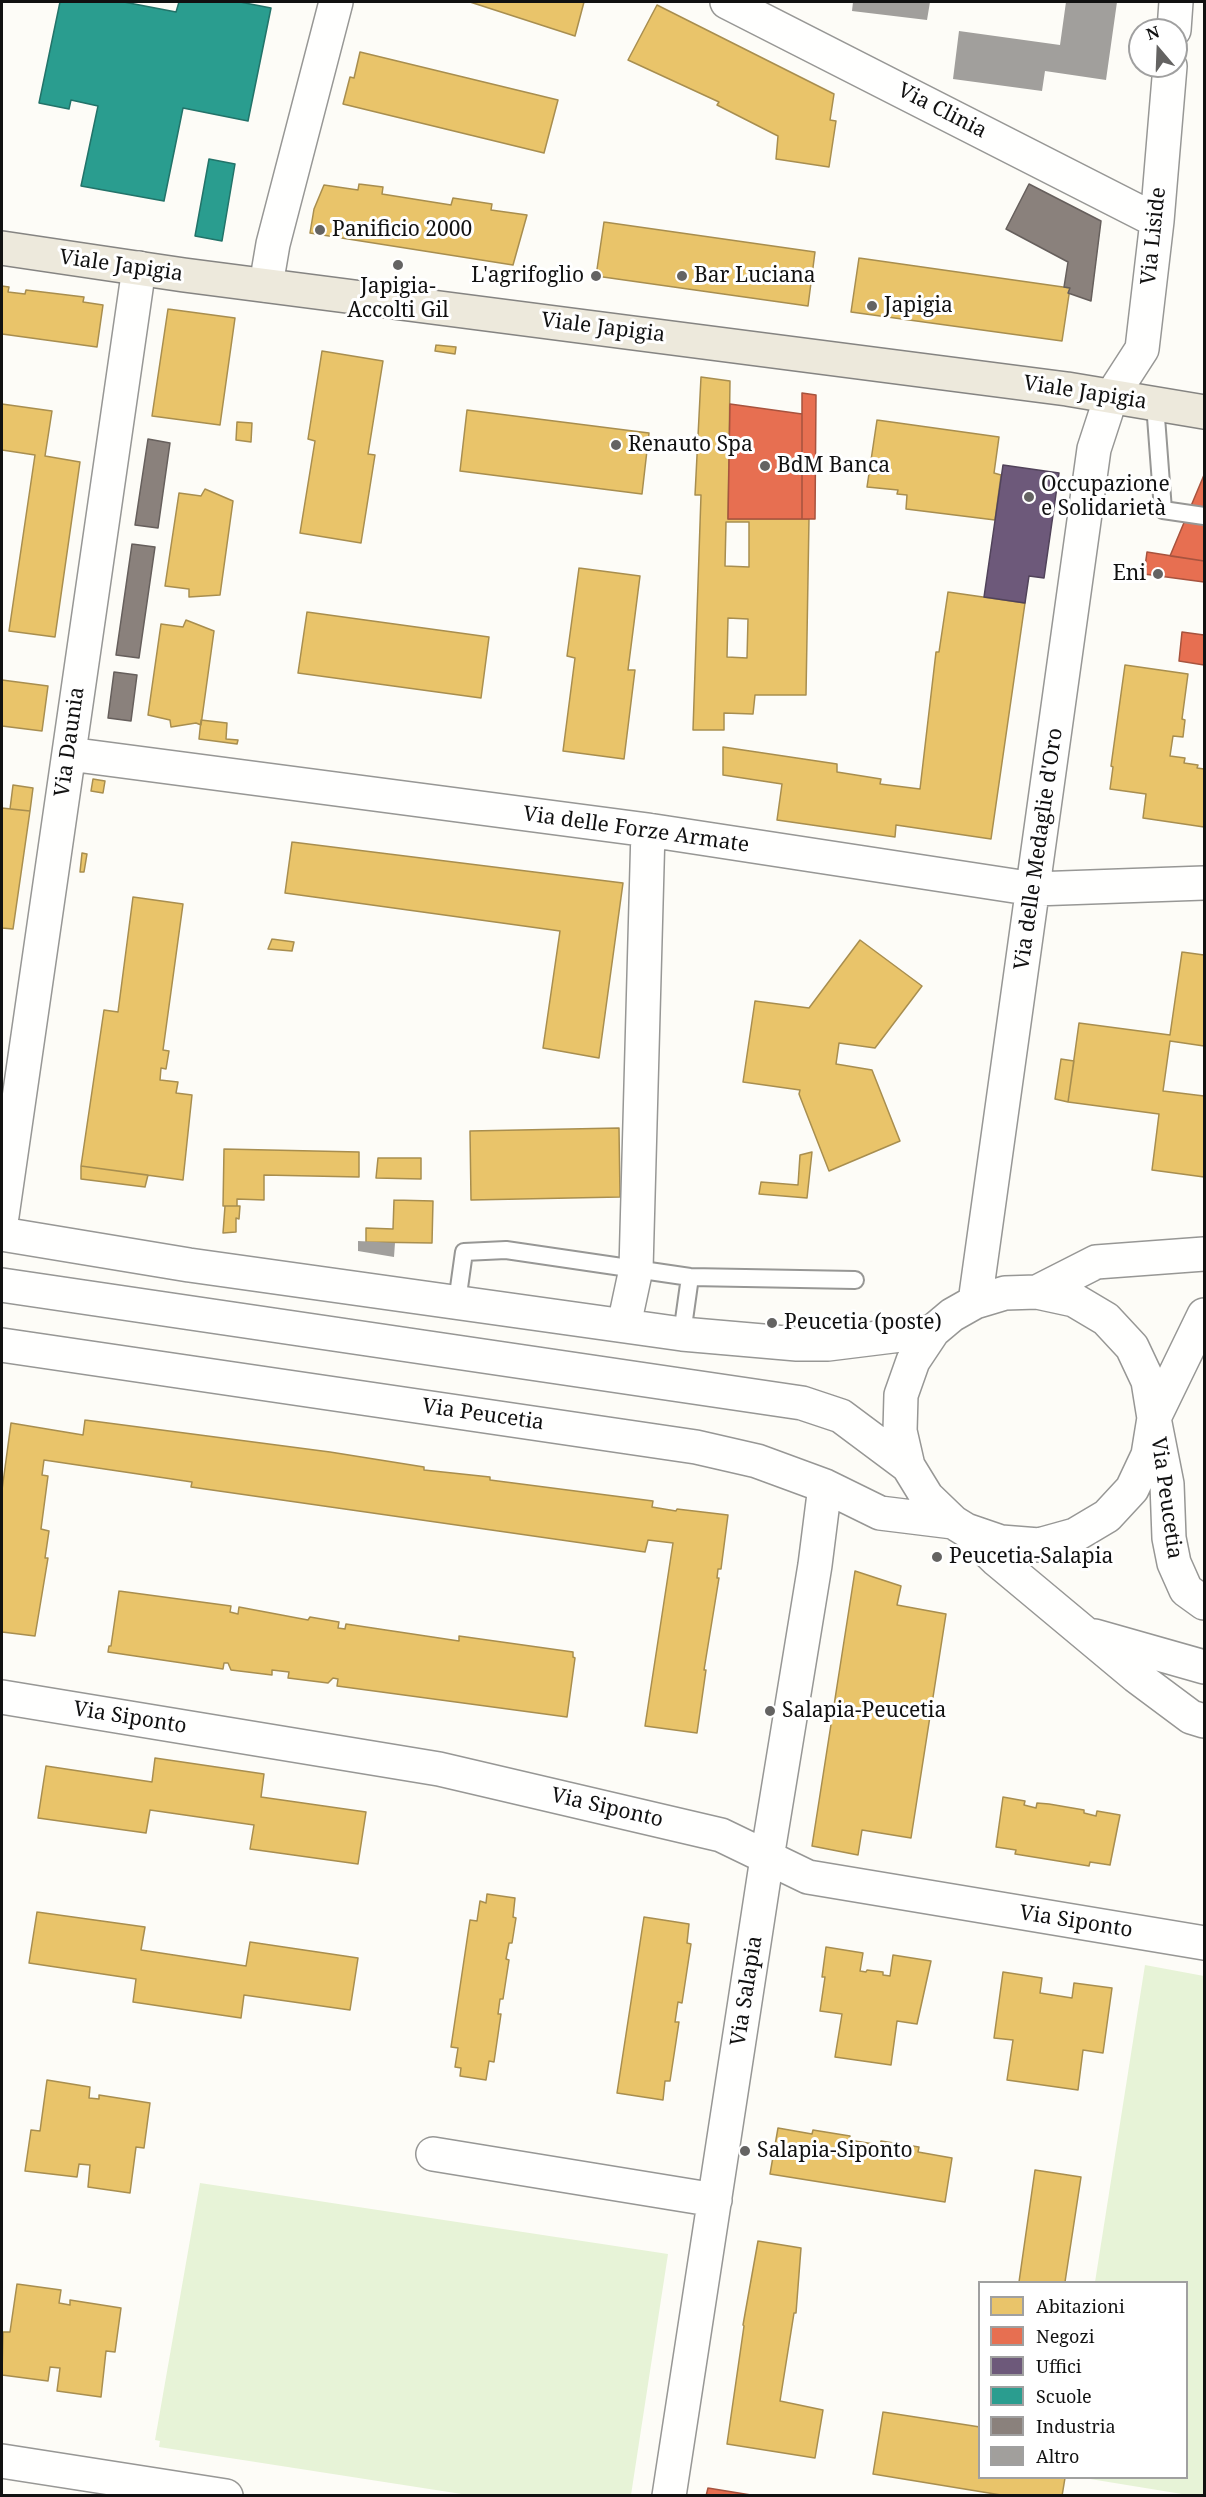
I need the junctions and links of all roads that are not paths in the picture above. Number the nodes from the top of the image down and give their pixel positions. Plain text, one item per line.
1 (336, 2) edge
2 (727, 2) edge
3 (1176, 2) edge
4 (1175, 18) edge
5 (1169, 78) edge
6 (1157, 221) junction
7 (2, 248) edge
8 (139, 268) junction
9 (267, 285) junction
10 (1111, 397) junction
11 (1155, 404) junction
12 (1204, 412) edge
13 (1204, 516) edge
14 (69, 754) junction
15 (648, 830) junction
16 (1204, 883) edge
17 (1034, 889) junction
18 (2, 1216) edge
19 (2, 1234) edge
20 (1204, 1254) edge
21 (636, 1269) junction
22 (690, 1277) junction
23 (855, 1280) dead end
24 (2, 1285) edge
25 (1037, 1292) junction
26 (457, 1302) junction
27 (975, 1302) junction
28 (1204, 1315) edge
29 (624, 1325) junction
30 (933, 1331) junction
31 (682, 1334) junction
32 (2, 1345) edge
33 (1154, 1418) junction
34 (908, 1466) junction
35 (825, 1486) junction
36 (960, 1526) junction
37 (1204, 1603) edge
38 (1088, 1634) junction
39 (1204, 1667) edge
40 (2, 1697) edge
41 (1204, 1721) edge
42 (767, 1858) junction
43 (1204, 1943) edge
44 (433, 2154) dead end
45 (715, 2200) junction
46 (2, 2461) edge
47 (146, 2489) edge
48 (226, 2496) edge
49 (669, 2496) edge

1 - 9 street
2 - 6 street, Via Clinia
3 - 4 street
5 - 6 street, Via Liside
6 - 10 street, Via Liside
7 - 8 main road, Viale Japigia
8 - 9 main road, Viale Japigia
8 - 14 street, Via Daunia
9 - 10 main road, Viale Japigia
10 - 11 main road, Viale Japigia
10 - 17 street, Via delle Medaglie d'Oro
11 - 12 main road, Viale Japigia
11 - 13 lane
14 - 15 street, Via delle Forze Armate
14 - 18 street, Via Daunia
15 - 17 street, Via delle Forze Armate
15 - 21 street
16 - 17 street, Via delle Forze Armate
17 - 27 street, Via delle Medaglie d'Oro
19 - 26 street
20 - 25 street
21 - 22 lane
21 - 26 lane
21 - 29 street
22 - 23 lane
22 - 31 lane
24 - 34 street
25 - 27 street, Via Peucetia
25 - 33 street, Via Peucetia
26 - 29 street
27 - 30 street, Via Peucetia
28 - 33 street, Via Peucetia
29 - 31 street
30 - 31 street
30 - 34 street, Via Peucetia
32 - 35 street, Via Peucetia
33 - 36 street, Via Peucetia
33 - 37 street, Via Peucetia
34 - 36 street, Via Peucetia
35 - 36 street, Via Peucetia
35 - 42 street, Via Salapia
36 - 38 street, Via Peucetia
38 - 39 street, Via Peucetia
38 - 41 street, Via Peucetia
40 - 42 street, Via Siponto
42 - 43 street, Via Siponto
42 - 45 street, Via Salapia
44 - 45 street
45 - 49 street, Via Salapia
46 - 47 street
47 - 48 street

